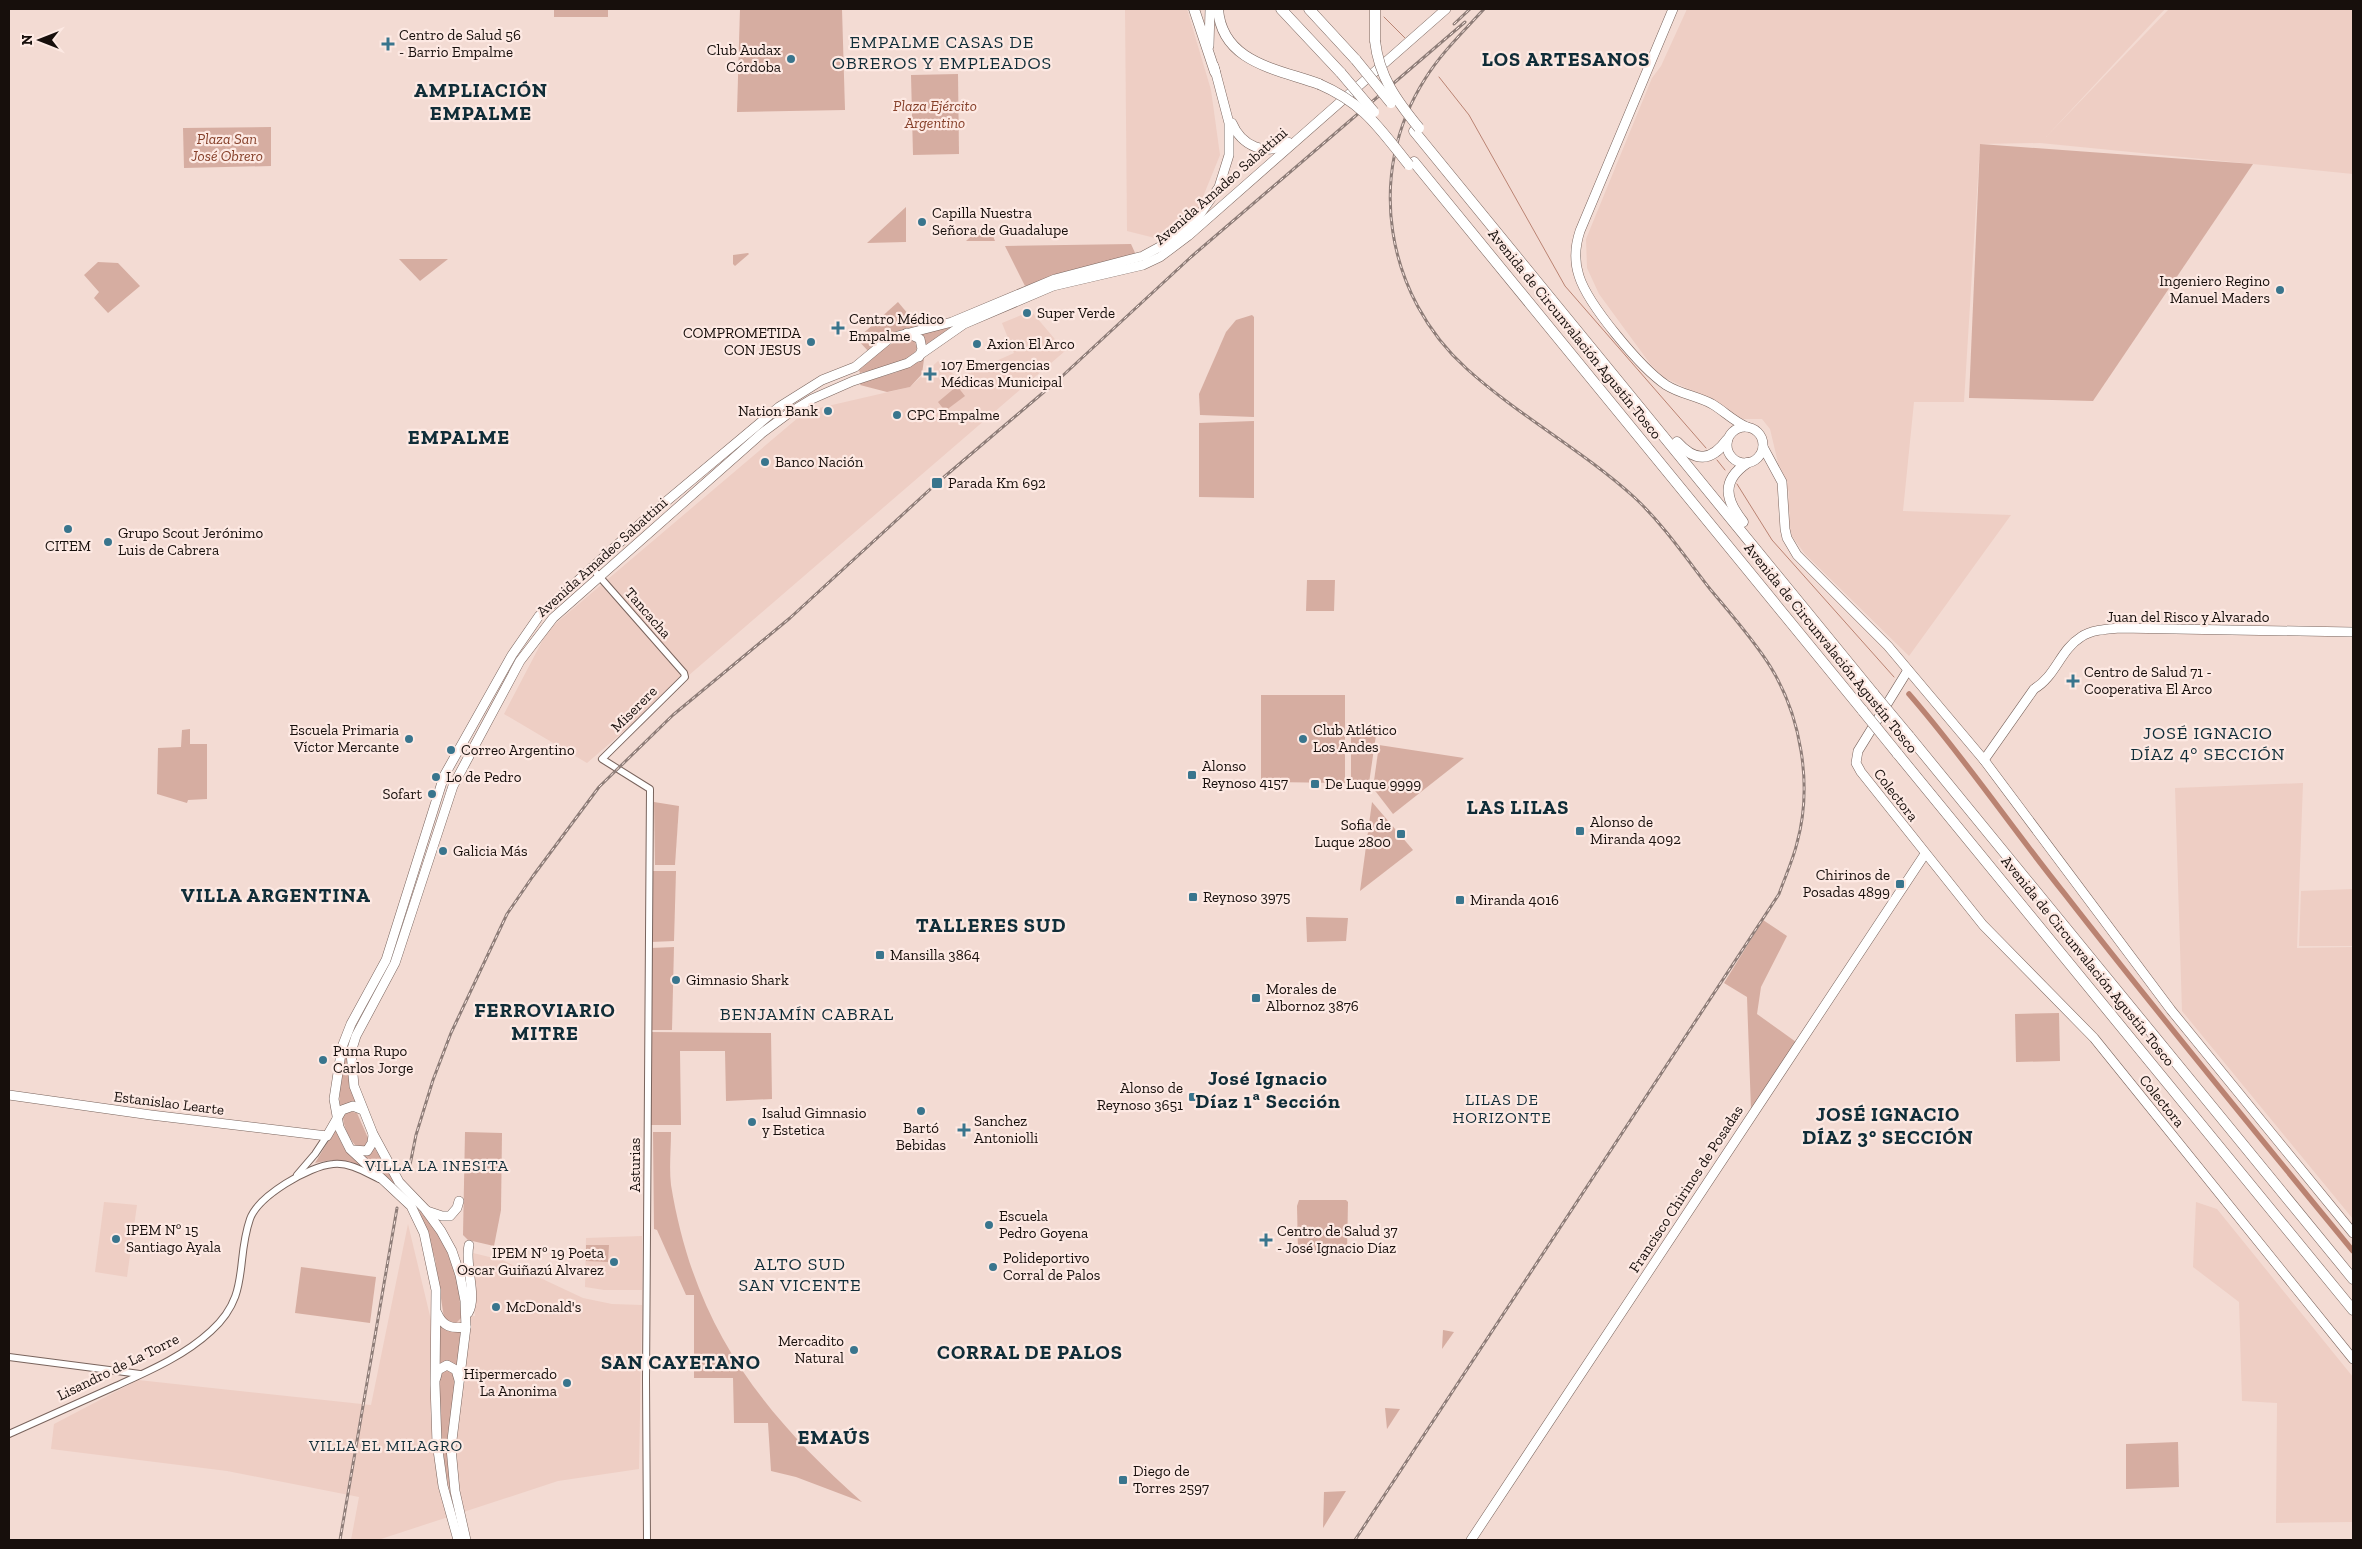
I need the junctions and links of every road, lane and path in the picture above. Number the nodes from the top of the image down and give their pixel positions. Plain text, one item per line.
1 (1194, 9) edge
2 (1210, 9) edge
3 (1218, 9) edge
4 (1281, 9) edge
5 (1309, 9) edge
6 (1375, 9) edge
7 (1440, 9) edge
8 (1446, 9) edge
9 (1674, 9) edge
10 (1384, 61) junction
11 (1374, 70) junction
12 (1215, 72) junction
13 (1225, 101) junction
14 (1416, 130) junction
15 (1412, 164) junction
16 (1550, 296) junction
17 (907, 333) junction
18 (919, 357) junction
19 (1720, 411) junction
20 (1747, 426) junction
21 (1728, 439) junction
22 (1763, 447) junction
23 (1748, 463) junction
24 (1777, 473) junction
25 (591, 567) junction
26 (599, 576) junction
27 (1790, 591) junction
28 (2353, 632) edge
29 (1908, 670) junction
30 (685, 677) joint
31 (1984, 760) junction
32 (650, 790) joint
33 (1925, 854) junction
34 (9, 1095) edge
35 (363, 1110) junction
36 (336, 1118) junction
37 (373, 1134) junction
38 (327, 1136) junction
39 (350, 1149) junction
40 (291, 1181) junction
41 (382, 1181) junction
42 (459, 1201) dead end
43 (425, 1210) junction
44 (2353, 1233) edge
45 (469, 1245) dead end
46 (2353, 1279) edge
47 (436, 1310) junction
48 (2353, 1310) edge
49 (466, 1322) junction
50 (9, 1357) edge
51 (2353, 1359) edge
52 (141, 1374) junction
53 (434, 1384) junction
54 (459, 1388) junction
55 (9, 1434) edge
56 (457, 1520) junction
57 (458, 1540) edge
58 (466, 1540) edge
59 (647, 1540) edge
60 (1471, 1540) edge

1 - 12 highway
2 - 12 main road, Avenida Amadeo Sabattini
3 - 15 highway, bridge
4 - 15 highway, Avenida de Circunvalación Agustín Tosco, bridge
5 - 14 highway, Avenida de Circunvalación Agustín Tosco, bridge
6 - 14 highway, bridge
7 - 10 main road
8 - 10 main road, Avenida Amadeo Sabattini
9 - 19 main road
10 - 11 main road, Avenida Amadeo Sabattini
11 - 13 main road
11 - 18 main road, Avenida Amadeo Sabattini
12 - 13 main road, Avenida Amadeo Sabattini
13 - 17 main road, Avenida Amadeo Sabattini
14 - 16 highway, Avenida de Circunvalación Agustín Tosco
15 - 48 highway, Avenida de Circunvalación Agustín Tosco, bridge
16 - 21 highway
16 - 27 highway, Avenida de Circunvalación Agustín Tosco
17 - 18 main road
17 - 25 main road, Avenida Amadeo Sabattini
18 - 26 main road, Avenida Amadeo Sabattini
19 - 20 main road
19 - 21 main road
20 - 21 main road
20 - 22 main road
21 - 23 main road
22 - 23 main road
22 - 24 main road
23 - 24 main road
23 - 27 highway
24 - 29 main road
25 - 26 street, Tancacha
25 - 36 main road, Avenida Amadeo Sabattini
26 - 30 street, Tancacha
26 - 35 main road, Avenida Amadeo Sabattini
27 - 46 highway, Avenida de Circunvalación Agustín Tosco, bridge
28 - 31 main road, Juan del Risco y Alvarado
29 - 31 main road
29 - 33 main road, Colectora
30 - 32 street, Miserere
31 - 44 main road
32 - 59 street, Asturias
33 - 51 main road, Colectora
33 - 60 main road, Francisco Chirinos de Posadas
34 - 38 main road, Estanislao Learte
35 - 36 main road
35 - 37 main road, Avenida Amadeo Sabattini
36 - 38 main road, Lisandro de La Torre
36 - 39 main road, Avenida Amadeo Sabattini
37 - 39 main road
37 - 43 main road, Avenida Amadeo Sabattini
38 - 40 street, Lisandro de La Torre
39 - 41 main road, Avenida Amadeo Sabattini
40 - 41 street, Lisandro de La Torre
40 - 52 street, Lisandro de La Torre
41 - 47 main road, Avenida Amadeo Sabattini
42 - 43 main road
43 - 49 main road, Avenida Amadeo Sabattini
45 - 49 main road
47 - 49 main road
47 - 53 main road, Avenida Amadeo Sabattini
49 - 54 main road, Avenida Amadeo Sabattini
50 - 52 street
52 - 55 street, Lisandro de La Torre
53 - 54 main road
53 - 56 main road, Avenida Amadeo Sabattini
54 - 56 main road, Avenida Amadeo Sabattini
56 - 57 main road, Avenida Amadeo Sabattini
56 - 58 main road, Avenida Amadeo Sabattini

